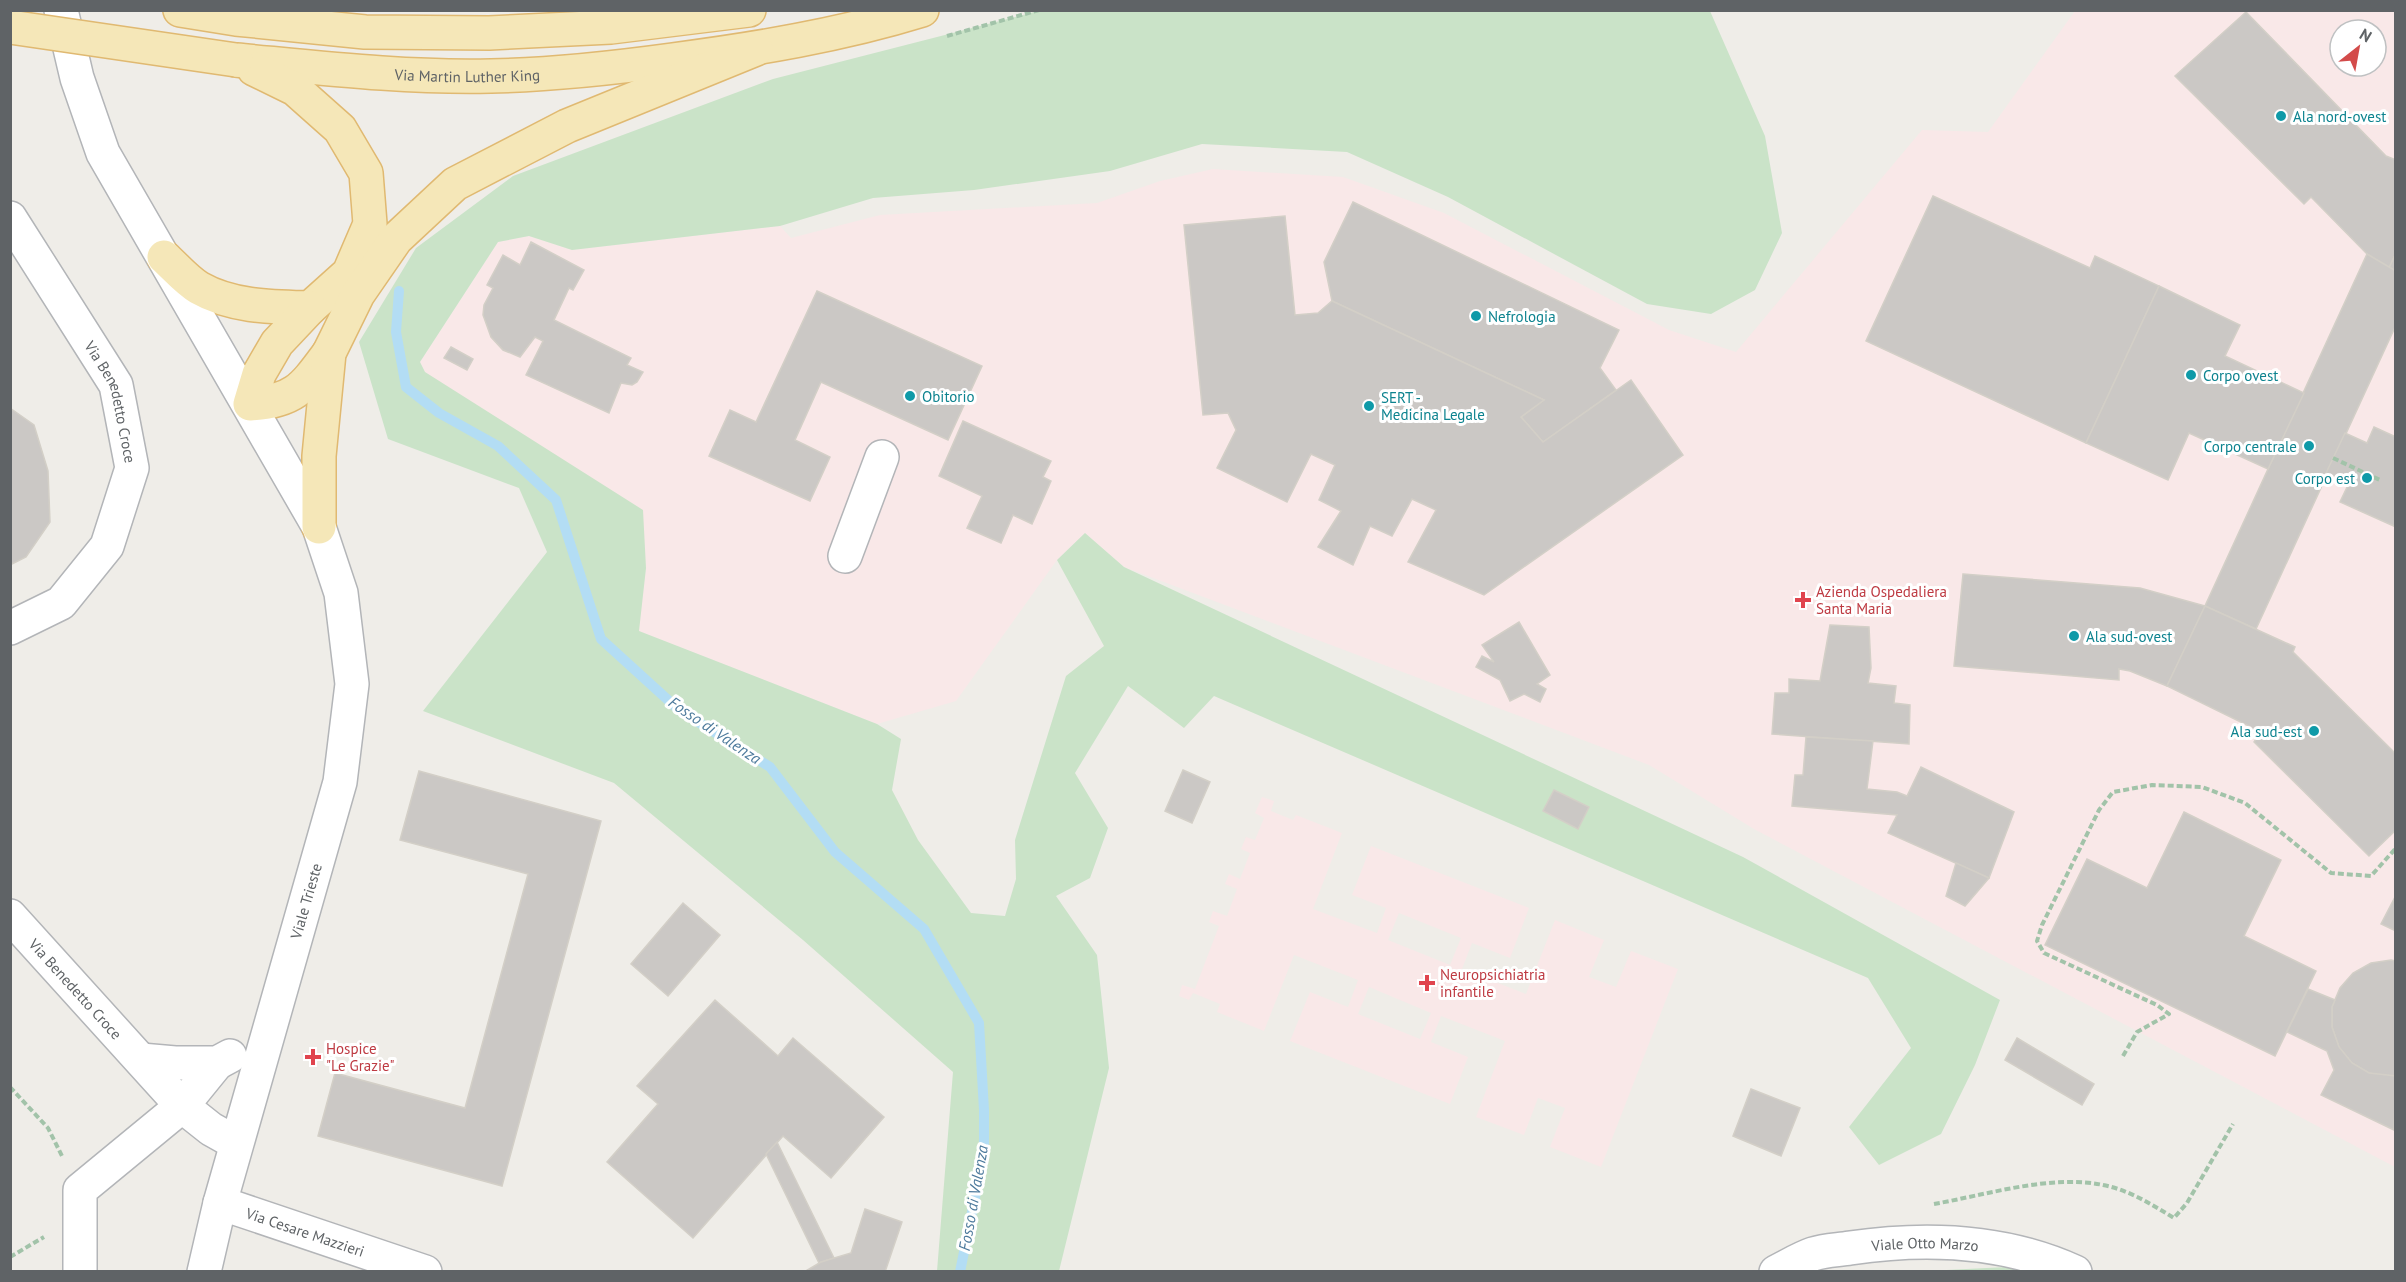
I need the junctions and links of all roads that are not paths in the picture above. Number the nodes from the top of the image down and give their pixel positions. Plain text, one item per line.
1 (61, 10) edge
2 (180, 10) edge
3 (749, 10) edge
4 (922, 10) edge
5 (10, 27) edge
6 (756, 49) junction
7 (236, 60) junction
8 (10, 218) edge
9 (164, 257) junction
10 (310, 308) junction
11 (329, 353) junction
12 (250, 404) junction
13 (882, 457) dead end
14 (319, 526) junction
15 (845, 556) dead end
16 (10, 628) edge
17 (10, 916) edge
18 (270, 1027) junction
19 (141, 1060) junction
20 (217, 1063) junction
21 (182, 1106) junction
22 (237, 1143) junction
23 (220, 1203) junction
24 (80, 1272) edge
25 (204, 1272) edge
26 (424, 1272) edge
27 (1776, 1272) edge
28 (2075, 1272) edge

1 - 9 street, Viale Trieste
2 - 3 main road
4 - 6 main road, Via Martin Luther King
5 - 7 main road, Via Martin Luther King, bridge
6 - 7 main road, Via Martin Luther King
6 - 11 main road
7 - 10 main road
8 - 16 street, Via Benedetto Croce
9 - 10 main road
9 - 12 street, Viale Trieste
10 - 12 main road
11 - 12 main road
11 - 14 main road
12 - 14 street, Viale Trieste
13 - 15 street
14 - 18 street, Viale Trieste
17 - 19 street, Via Benedetto Croce
18 - 20 street
18 - 22 street, Viale Trieste
19 - 20 street
19 - 21 street, Via Benedetto Croce
20 - 21 street
21 - 22 street, Via Benedetto Croce
21 - 24 street
22 - 23 street, Viale Trieste
23 - 25 street, Viale Trieste
23 - 26 street, Via Cesare Mazzieri
27 - 28 street, Viale Otto Marzo

